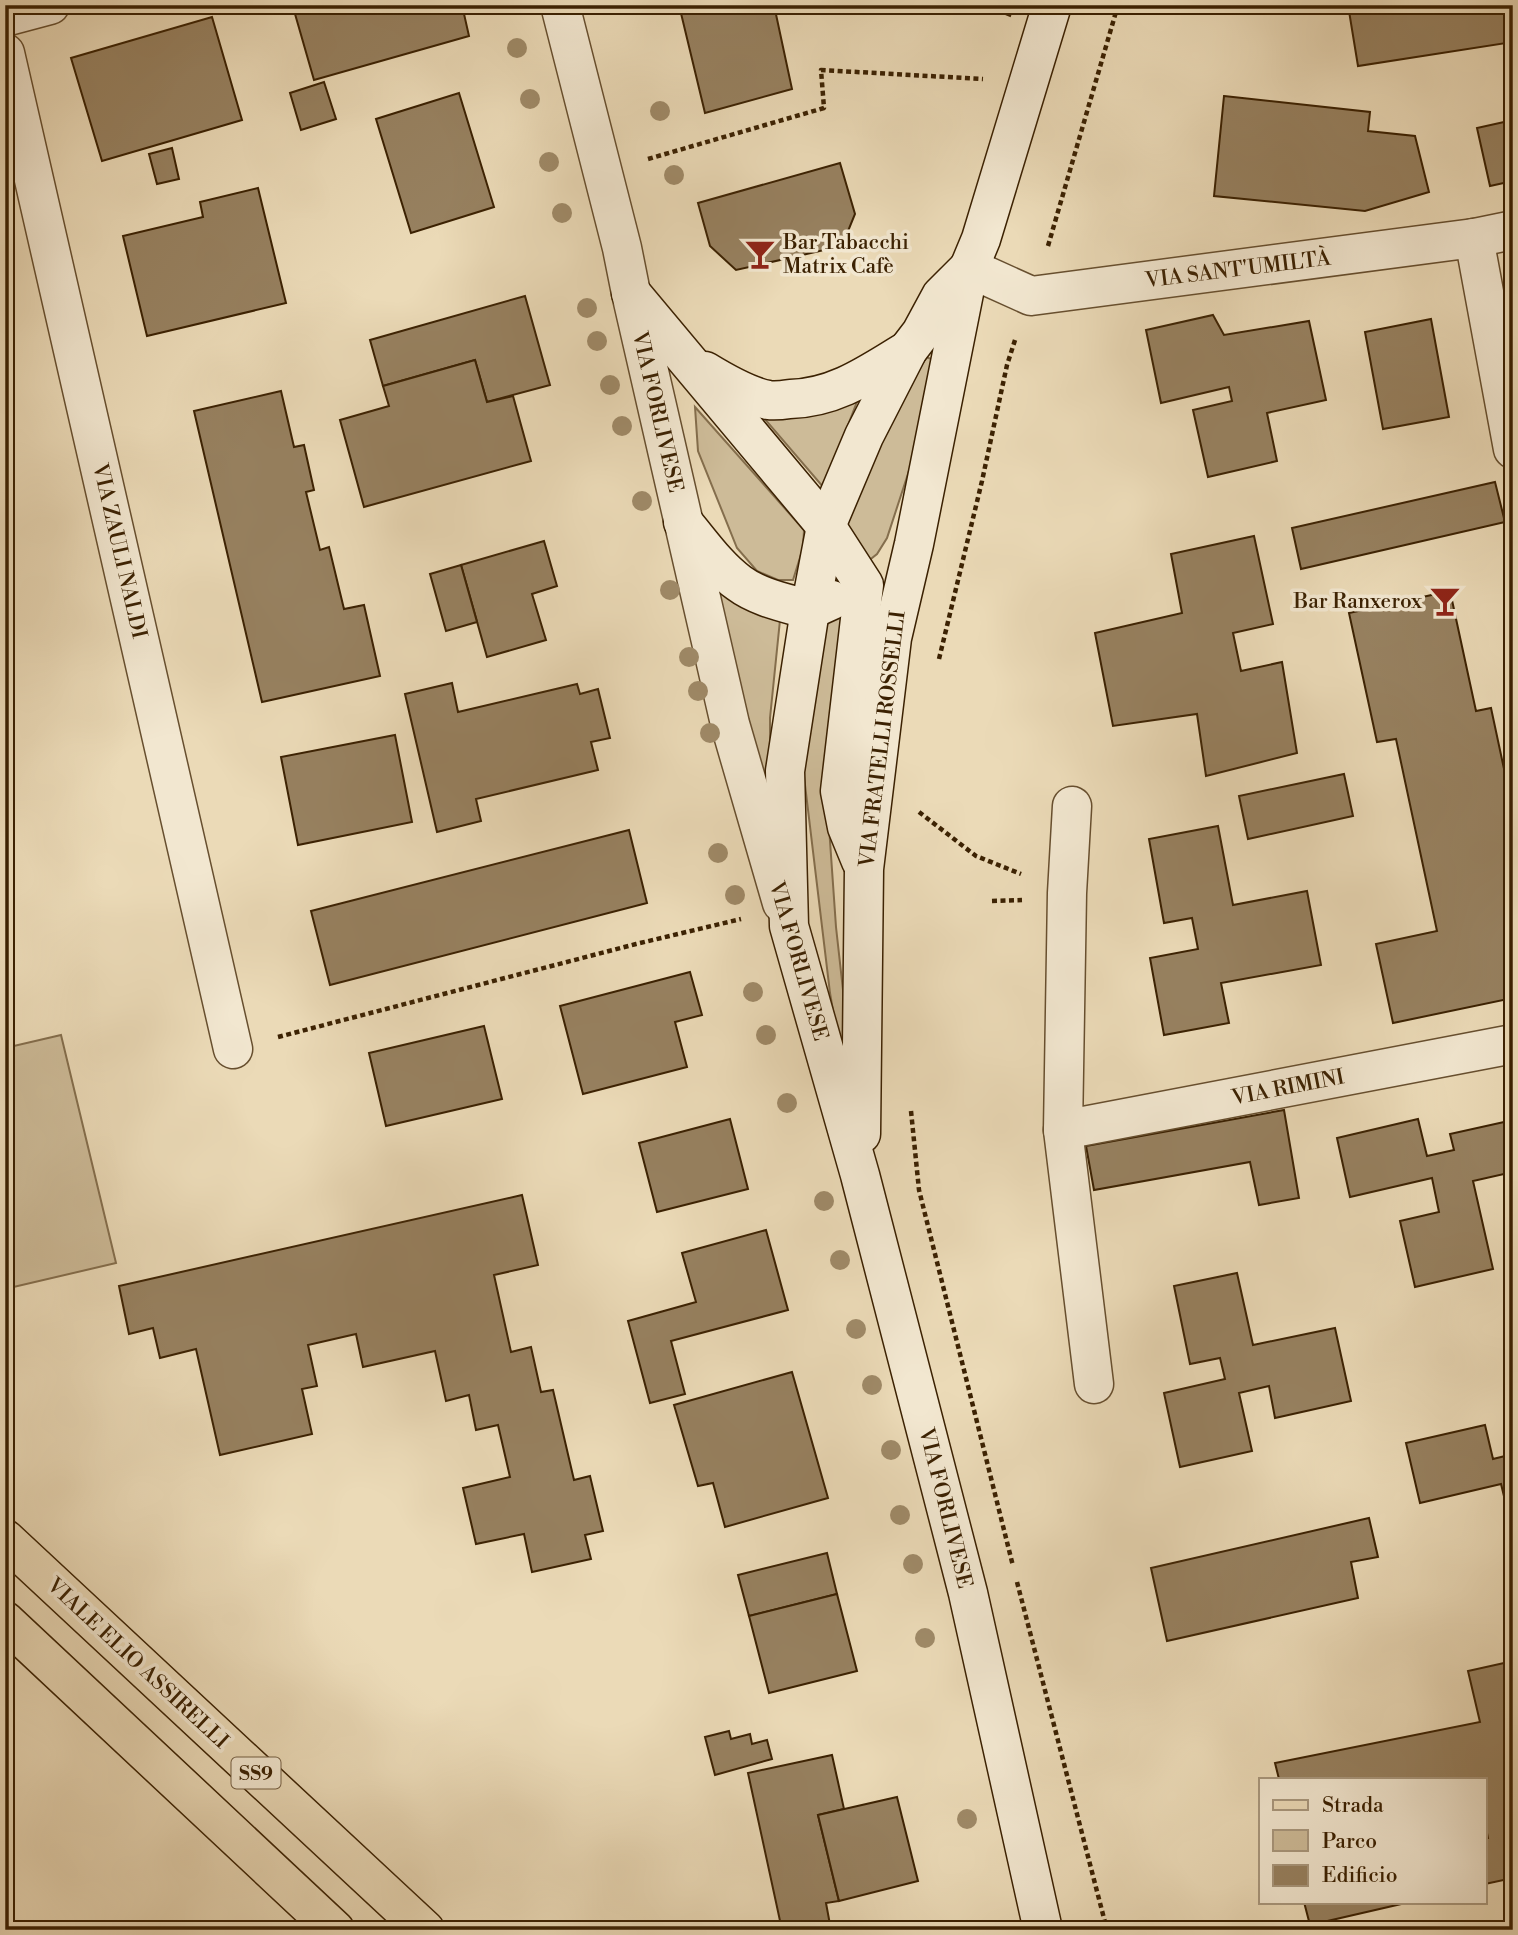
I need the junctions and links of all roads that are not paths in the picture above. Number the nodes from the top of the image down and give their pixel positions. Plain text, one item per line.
1 (50, 5) edge
2 (560, 5) edge
3 (1052, 5) edge
4 (5, 17) edge
5 (5, 53) edge
6 (1513, 230) edge
7 (1474, 238) junction
8 (969, 268) junction
9 (631, 293) junction
10 (908, 350) junction
11 (687, 360) junction
12 (1513, 449) edge
13 (683, 522) junction
14 (826, 526) junction
15 (914, 544) junction
16 (864, 585) junction
17 (810, 610) junction
18 (1072, 806) dead end
19 (864, 869) junction
20 (789, 926) junction
21 (1513, 1044) edge
22 (233, 1049) road end
23 (1063, 1130) junction
24 (860, 1175) junction
25 (1094, 1384) dead end
26 (5, 1539) edge
27 (5, 1621) edge
28 (1038, 1925) edge
29 (335, 1930) edge
30 (425, 1930) edge

1 - 4 main road
2 - 9 main road, VIA FORLIVESE
3 - 8 main road, VIA FRATELLI ROSSELLI
5 - 22 main road, VIA ZAULI NALDI
6 - 7 main road, VIA SANT'UMILTÀ
7 - 8 main road, VIA SANT'UMILTÀ
7 - 12 main road
8 - 10 main road, VIA FRATELLI ROSSELLI
8 - 15 main road, VIA FRATELLI ROSSELLI
9 - 11 main road
9 - 13 main road, VIA FORLIVESE
10 - 11 main road
10 - 14 main road, VIA FRATELLI ROSSELLI
11 - 14 main road
13 - 17 main road
13 - 20 main road, VIA FORLIVESE
14 - 16 main road
14 - 17 main road, VIA FRATELLI ROSSELLI
15 - 16 main road
15 - 19 main road, VIA FRATELLI ROSSELLI
16 - 17 main road
16 - 19 main road
17 - 20 main road, VIA FRATELLI ROSSELLI
18 - 23 main road
19 - 24 main road, VIA FRATELLI ROSSELLI
20 - 24 main road, VIA FORLIVESE
21 - 23 main road, VIA RIMINI
23 - 25 main road
24 - 28 main road, VIA FORLIVESE
26 - 30 main road, VIALE ELIO ASSIRELLI / SS9
27 - 29 main road

